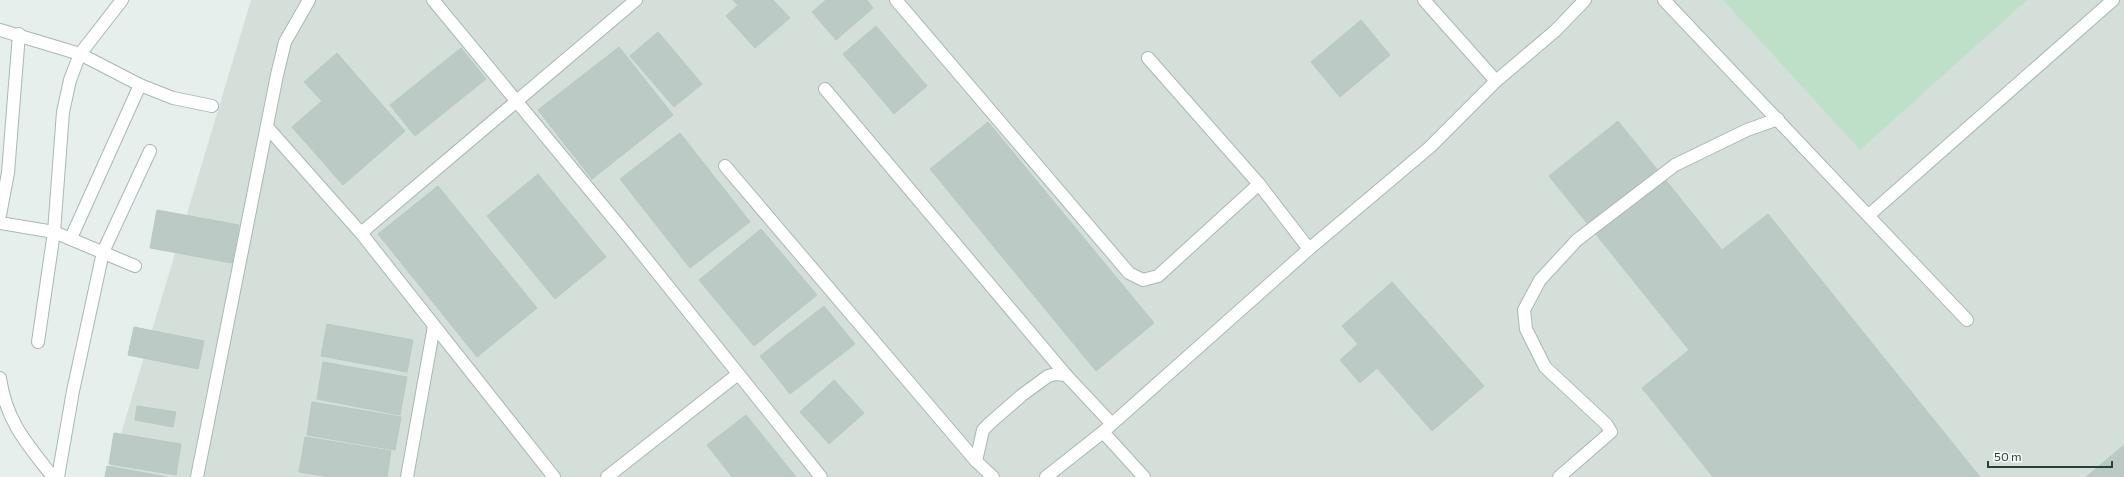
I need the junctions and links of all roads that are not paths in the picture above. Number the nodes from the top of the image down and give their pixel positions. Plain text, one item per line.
1 (122, 0) edge
2 (309, 0) edge
3 (433, 0) edge
4 (636, 0) edge
5 (896, 0) edge
6 (1424, 0) edge
7 (1585, 0) edge
8 (1664, 0) edge
9 (2113, 0) edge
10 (0, 30) edge
11 (19, 34) junction
12 (80, 54) junction
13 (1148, 58) dead end
14 (1496, 81) junction
15 (140, 86) junction
16 (824, 89) dead end
17 (518, 101) junction
18 (212, 106) dead end
19 (1778, 119) junction
20 (267, 127) junction
21 (150, 150) dead end
22 (725, 166) dead end
23 (4, 172) edge
24 (1259, 184) junction
25 (0, 215) edge
26 (1869, 215) junction
27 (0, 223) edge
28 (54, 232) junction
29 (361, 233) junction
30 (71, 238) junction
31 (1309, 249) junction
32 (103, 252) junction
33 (135, 266) dead end
34 (1967, 320) dead end
35 (434, 326) junction
36 (38, 342) dead end
37 (738, 374) junction
38 (1066, 375) junction
39 (0, 378) edge
40 (1107, 427) junction
41 (976, 461) junction
42 (53, 477) edge
43 (58, 477) edge
44 (197, 477) edge
45 (407, 477) edge
46 (554, 477) edge
47 (607, 477) edge
48 (821, 477) edge
49 (993, 477) edge
50 (1046, 477) edge
51 (1144, 477) edge
52 (1559, 477) edge

1 - 12 street
2 - 20 street
3 - 17 street
4 - 17 street
5 - 24 street
6 - 14 street
7 - 14 street
8 - 19 street
9 - 26 street
10 - 11 street
11 - 12 street
11 - 23 street
12 - 15 street
12 - 28 street
13 - 24 street
14 - 31 street
15 - 18 street
15 - 30 street
16 - 38 street
17 - 29 street
17 - 37 street
19 - 26 street
19 - 52 street
20 - 29 street
20 - 44 street
21 - 32 street
22 - 41 street
23 - 25 street
24 - 31 street
26 - 34 street
27 - 28 street
28 - 30 street
28 - 36 street
29 - 35 street
30 - 32 street
31 - 40 street
32 - 33 street
32 - 43 street
35 - 45 street
35 - 46 street
37 - 47 street
37 - 48 street
38 - 40 street
38 - 41 street
39 - 42 street
40 - 50 street
40 - 51 street
41 - 49 street

